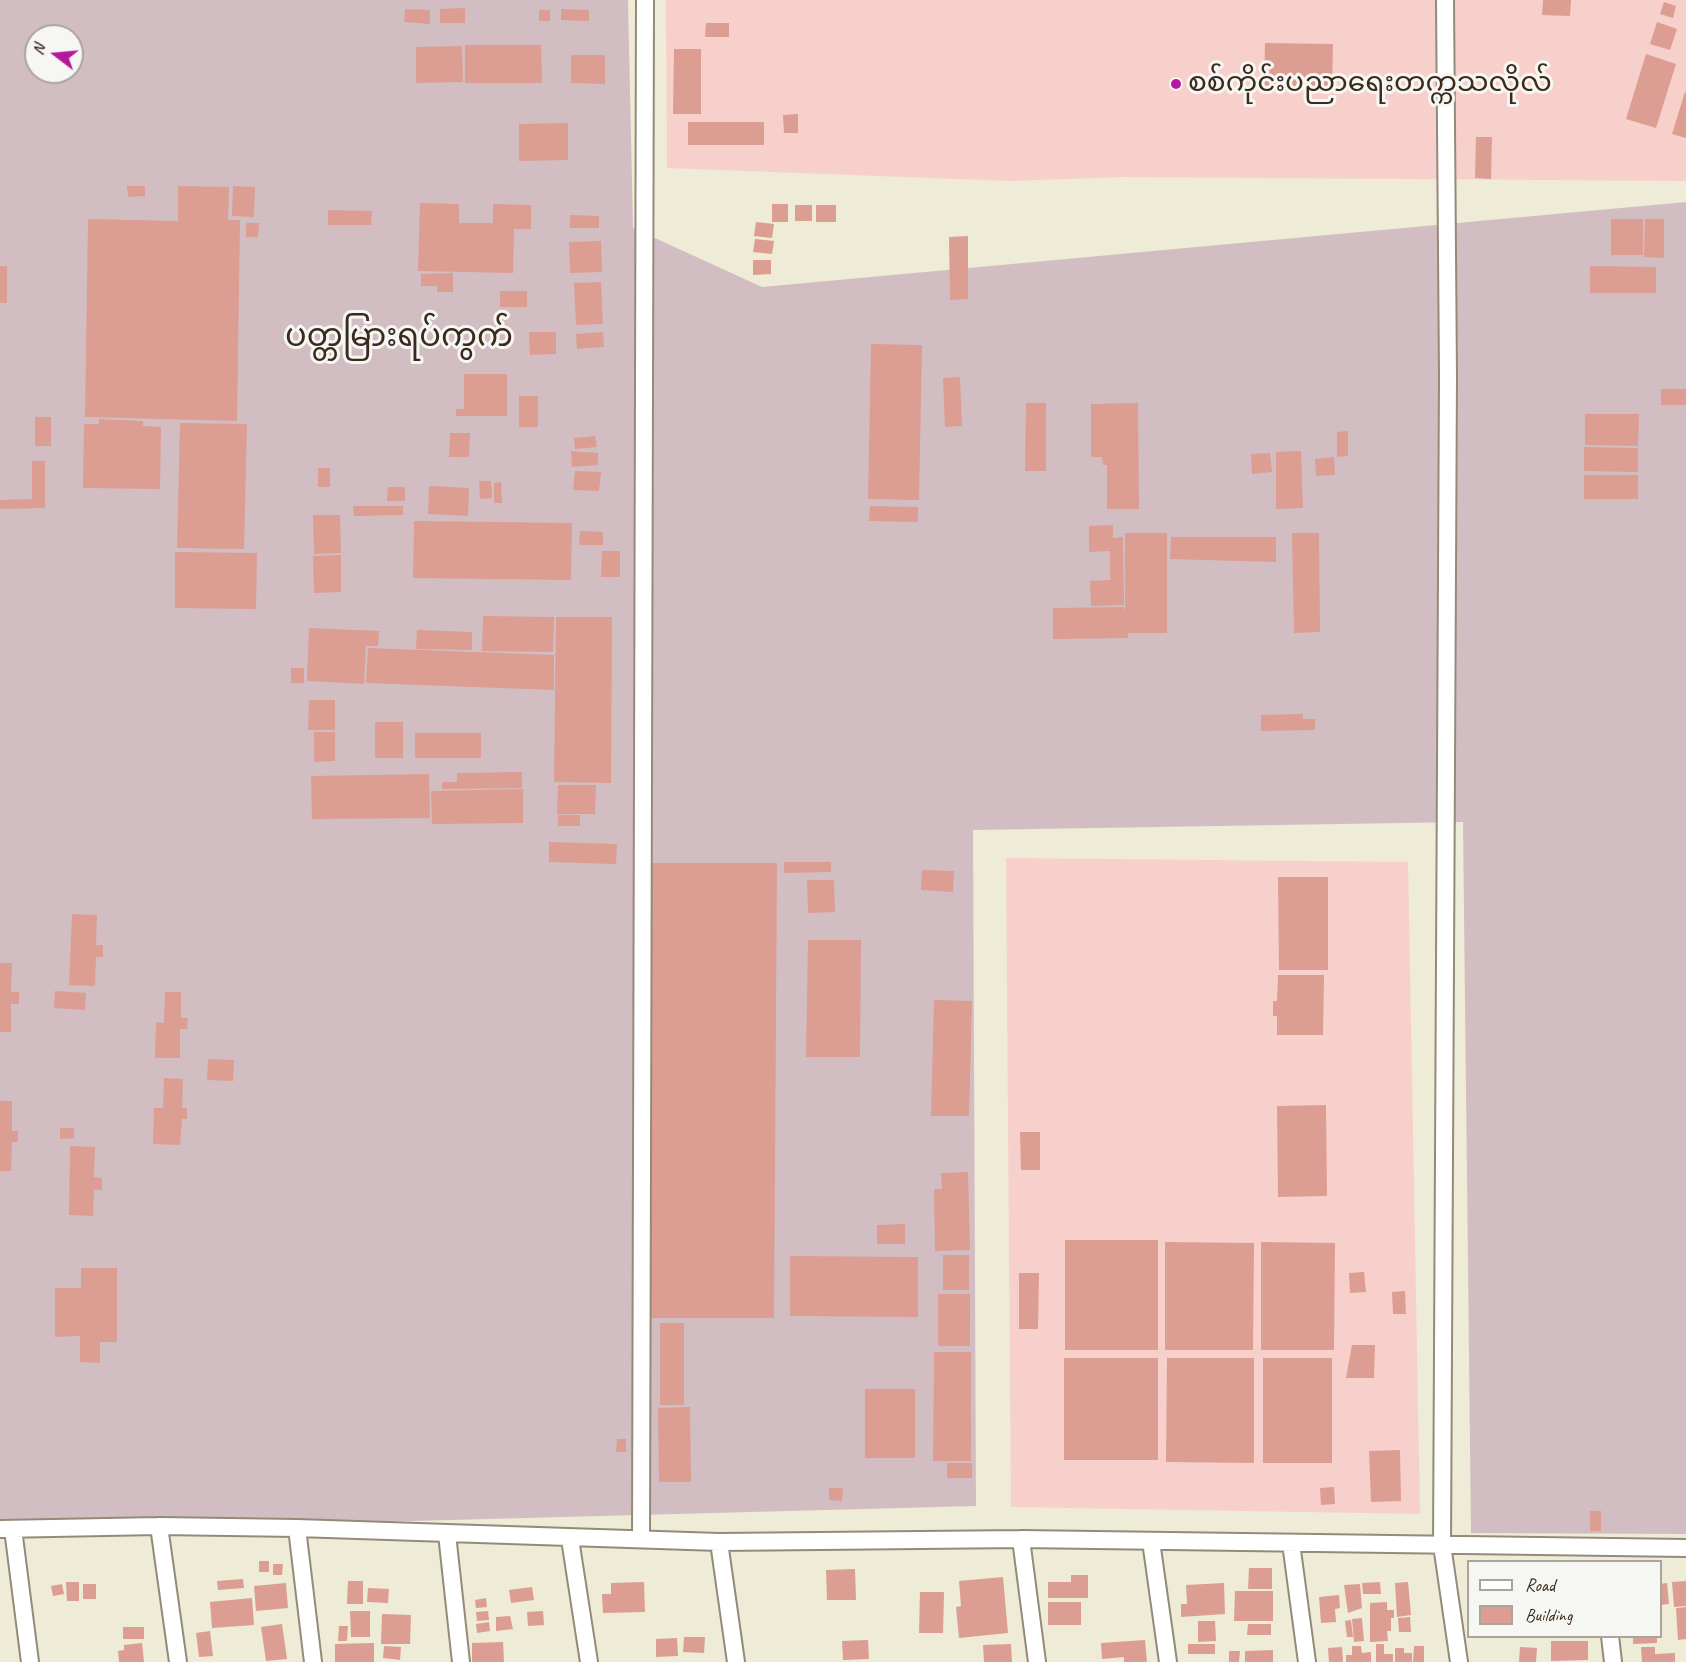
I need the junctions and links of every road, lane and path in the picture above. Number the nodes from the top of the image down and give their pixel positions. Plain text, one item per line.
1 (645, 0) edge
2 (1445, 0) edge
3 (159, 1526) junction
4 (297, 1528) junction
5 (7, 1529) edge
6 (447, 1534) junction
7 (570, 1539) junction
8 (641, 1539) junction
9 (1021, 1539) junction
10 (1151, 1540) junction
11 (718, 1542) junction
12 (1291, 1543) junction
13 (1442, 1545) junction
14 (1686, 1548) edge
15 (1598, 1554) edge
16 (1610, 1638) edge
17 (30, 1662) edge
18 (178, 1662) edge
19 (314, 1662) edge
20 (461, 1662) edge
21 (589, 1662) edge
22 (736, 1662) edge
23 (1037, 1662) edge
24 (1168, 1662) edge
25 (1308, 1662) edge
26 (1459, 1662) edge
27 (1613, 1662) edge

1 - 8 street
2 - 13 street
3 - 4 street
3 - 5 street
3 - 18 street
4 - 6 street
4 - 19 street
5 - 17 street
6 - 7 street
6 - 20 street
7 - 8 street
7 - 21 street
8 - 11 street
9 - 10 street
9 - 11 street
9 - 23 street
10 - 12 street
10 - 24 street
11 - 22 street
12 - 13 street
12 - 25 street
13 - 15 street
13 - 26 street
14 - 15 street
16 - 27 street

